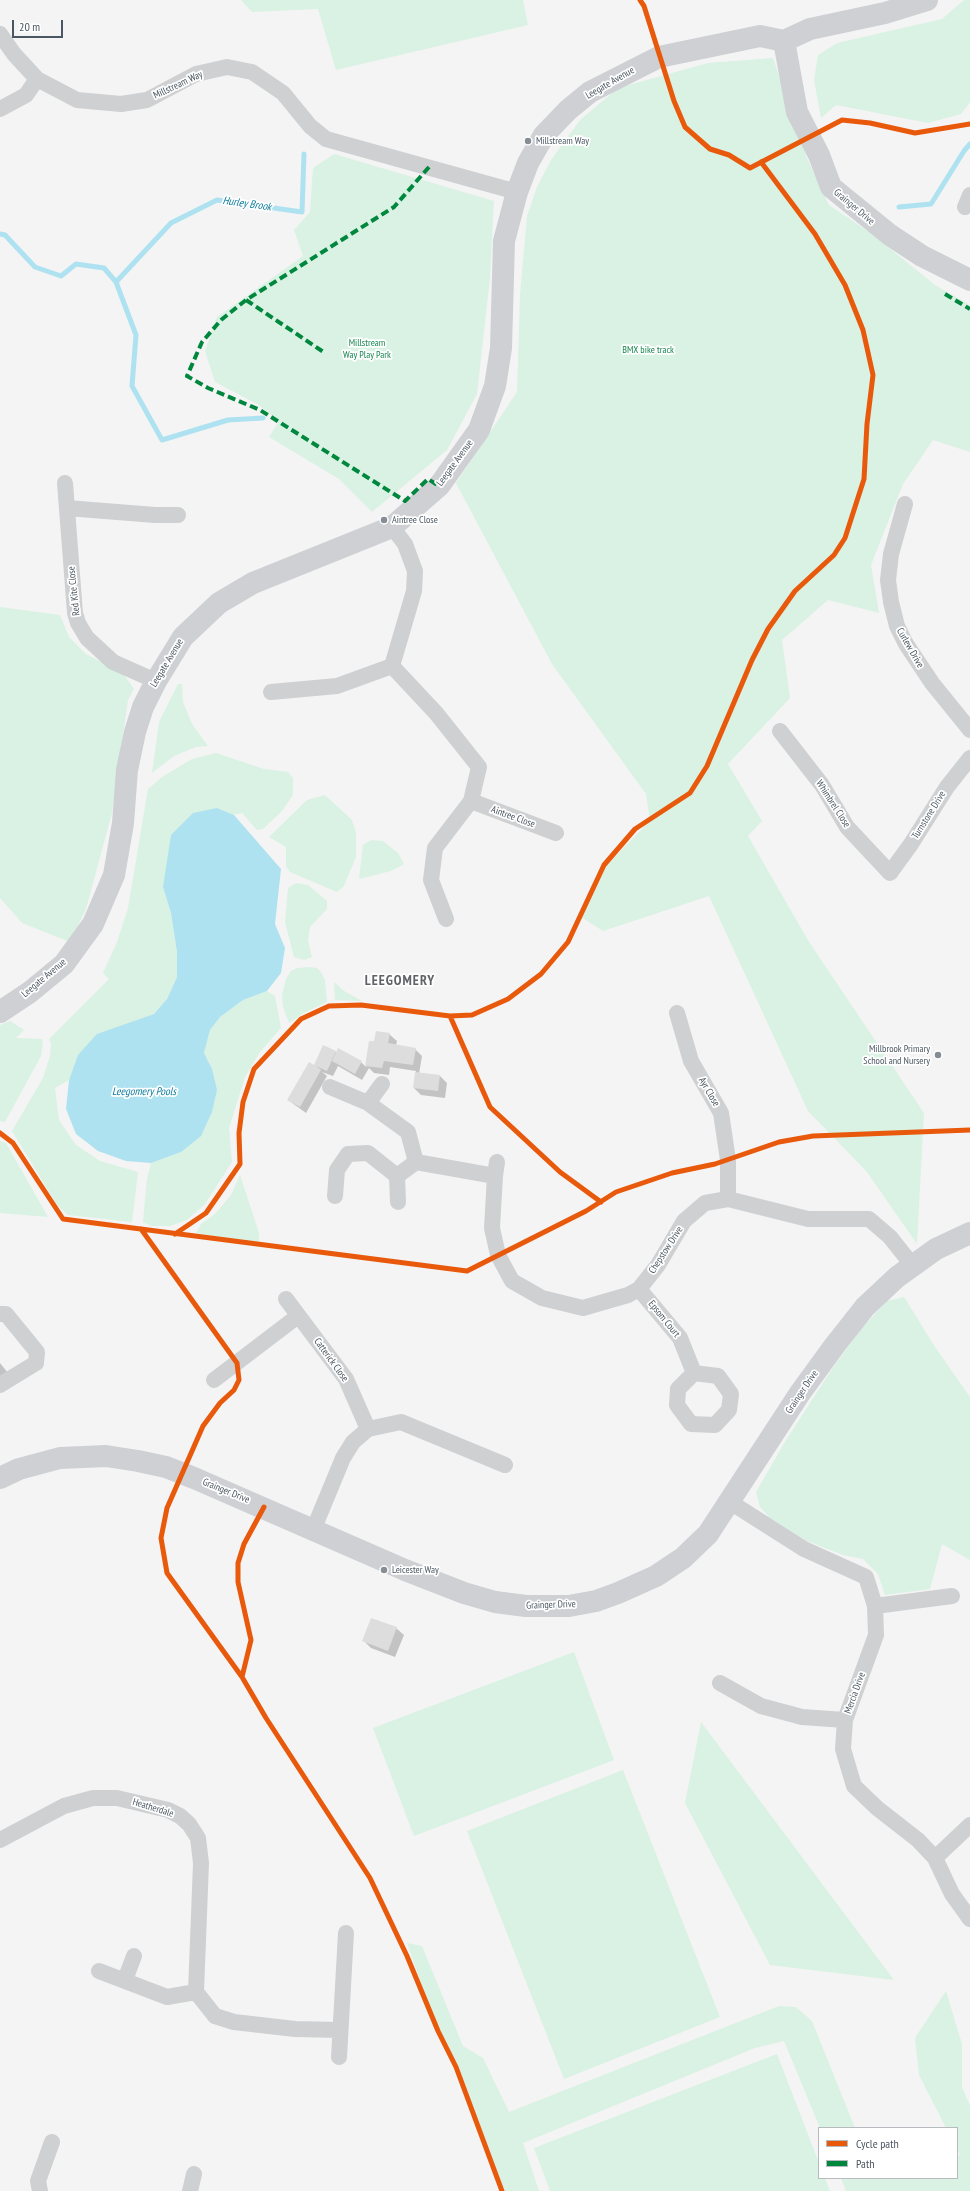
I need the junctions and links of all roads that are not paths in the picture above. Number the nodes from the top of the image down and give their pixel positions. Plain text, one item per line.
1 (927, 0) edge
2 (0, 34) edge
3 (784, 41) junction
4 (37, 79) junction
5 (0, 109) edge
6 (517, 192) junction
7 (970, 280) edge
8 (65, 483) dead end
9 (905, 504) dead end
10 (67, 508) junction
11 (178, 515) dead end
12 (392, 527) junction
13 (392, 666) junction
14 (156, 680) junction
15 (271, 692) dead end
16 (970, 730) edge
17 (780, 731) dead end
18 (970, 758) edge
19 (471, 801) junction
20 (556, 833) dead end
21 (890, 873) joint
22 (446, 919) dead end
23 (0, 1012) edge
24 (677, 1013) dead end
25 (382, 1084) dead end
26 (330, 1087) dead end
27 (368, 1103) junction
28 (416, 1162) junction
29 (397, 1176) junction
30 (335, 1196) dead end
31 (728, 1199) junction
32 (398, 1202) dead end
33 (970, 1233) edge
34 (913, 1266) junction
35 (639, 1289) junction
36 (286, 1299) dead end
37 (0, 1314) edge
38 (298, 1316) junction
39 (694, 1373) dead end
40 (214, 1380) dead end
41 (0, 1386) edge
42 (368, 1429) junction
43 (505, 1465) dead end
44 (0, 1478) edge
45 (730, 1502) junction
46 (314, 1528) junction
47 (952, 1596) dead end
48 (875, 1606) junction
49 (720, 1683) dead end
50 (846, 1720) junction
51 (970, 1825) edge
52 (0, 1840) edge
53 (935, 1858) junction
54 (970, 1919) edge
55 (346, 1933) dead end
56 (134, 1956) dead end
57 (99, 1971) dead end
58 (125, 1980) junction
59 (196, 1992) junction
60 (340, 2030) junction
61 (339, 2057) dead end
62 (52, 2142) dead end
63 (194, 2174) dead end
64 (40, 2191) edge
65 (190, 2191) edge

1 - 3 street
2 - 4 street, Millstream Way
3 - 6 street, Leegate Avenue
3 - 7 street, Grainger Drive
4 - 5 street
4 - 6 street, Millstream Way
6 - 12 street, Leegate Avenue
8 - 10 street, Red Kite Close
9 - 16 street, Curlew Drive
10 - 11 street
10 - 14 street, Red Kite Close
12 - 13 street
12 - 14 street, Leegate Avenue
13 - 15 street
13 - 19 street
14 - 23 street, Leegate Avenue
17 - 21 street, Whimbrel Close
18 - 21 street, Turnstone Drive
19 - 20 street, Aintree Close
19 - 22 street
24 - 31 street, Ayr Close
25 - 27 street
26 - 27 street
27 - 28 street
28 - 29 street
28 - 35 street, Chepstow Drive
29 - 30 street
29 - 32 street
31 - 34 street, Chepstow Drive
31 - 35 street, Chepstow Drive
33 - 34 street, Grainger Drive
34 - 45 street, Grainger Drive
35 - 39 street, Epsom Court
36 - 38 street, Catterick Close
37 - 41 street
38 - 40 street
38 - 42 street, Catterick Close
42 - 43 street
42 - 46 street
44 - 46 street, Grainger Drive
45 - 46 street, Grainger Drive
45 - 48 street, Mercia Drive
47 - 48 street
48 - 50 street, Mercia Drive
49 - 50 street
50 - 53 street, Mercia Drive
51 - 53 street
52 - 59 street, Heatherdale
53 - 54 street, Mercia Drive
55 - 60 street
56 - 58 street
57 - 58 street
58 - 59 street
59 - 60 street
60 - 61 street
62 - 64 street
63 - 65 street

